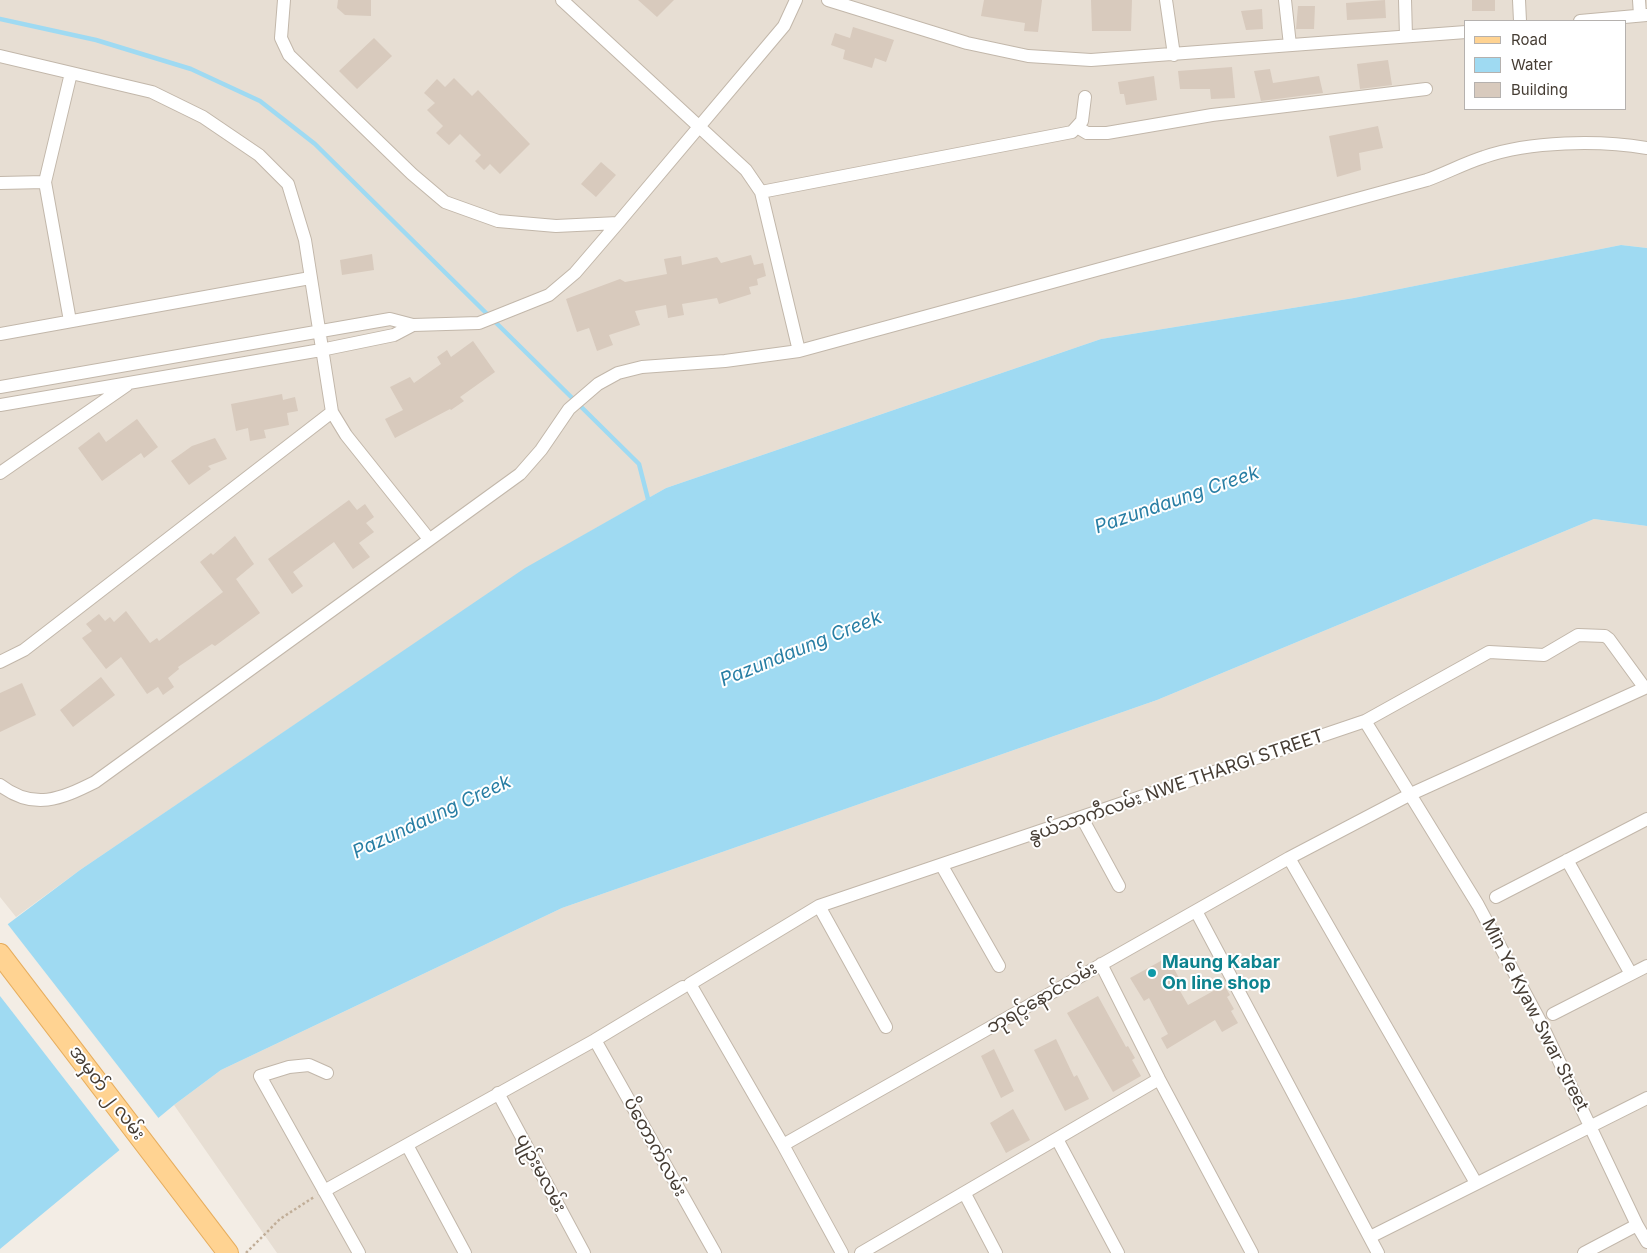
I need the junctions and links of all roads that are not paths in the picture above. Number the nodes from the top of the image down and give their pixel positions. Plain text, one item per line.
1 (284, 0) edge
2 (562, 0) edge
3 (796, 0) edge
4 (828, 0) edge
5 (1166, 0) edge
6 (1285, 0) edge
7 (1405, 0) edge
8 (1519, 0) edge
9 (1638, 0) edge
10 (1643, 15) edge
11 (1520, 20) edge
12 (1590, 20) edge
13 (1464, 32) edge
14 (1406, 36) junction
15 (1290, 46) junction
16 (1174, 55) junction
17 (0, 56) edge
18 (71, 73) junction
19 (1426, 89) dead end
20 (1085, 98) dead end
21 (700, 126) junction
22 (1077, 127) junction
23 (1647, 148) edge
24 (45, 182) junction
25 (0, 183) edge
26 (761, 192) junction
27 (618, 224) junction
28 (310, 278) junction
29 (70, 322) junction
30 (412, 326) junction
31 (318, 332) junction
32 (0, 334) edge
33 (321, 350) junction
34 (799, 351) junction
35 (131, 382) junction
36 (0, 387) edge
37 (0, 405) edge
38 (332, 412) junction
39 (0, 473) edge
40 (428, 539) junction
41 (0, 662) edge
42 (1645, 687) edge
43 (1365, 721) junction
44 (0, 785) edge
45 (1411, 794) junction
46 (1082, 818) junction
47 (1647, 819) edge
48 (1289, 858) junction
49 (1567, 860) junction
50 (942, 866) junction
51 (1119, 886) dead end
52 (1496, 897) dead end
53 (819, 906) junction
54 (1196, 911) junction
55 (0, 954) edge
56 (1101, 964) junction
57 (998, 966) dead end
58 (1647, 966) edge
59 (1631, 974) junction
60 (687, 986) junction
61 (1553, 1014) dead end
62 (886, 1027) dead end
63 (595, 1040) junction
64 (328, 1073) dead end
65 (1159, 1079) junction
66 (498, 1093) junction
67 (1647, 1098) edge
68 (1591, 1125) junction
69 (1057, 1139) junction
70 (407, 1145) junction
71 (783, 1145) junction
72 (1476, 1183) junction
73 (324, 1191) junction
74 (965, 1194) junction
75 (1637, 1225) junction
76 (1370, 1237) junction
77 (1647, 1242) edge
78 (228, 1253) edge
79 (359, 1253) edge
80 (465, 1253) edge
81 (584, 1253) edge
82 (715, 1253) edge
83 (842, 1253) edge
84 (861, 1253) edge
85 (996, 1253) edge
86 (1118, 1253) edge
87 (1252, 1253) edge
88 (1378, 1253) edge
89 (1584, 1253) edge

1 - 27 street
2 - 21 street
3 - 21 street
4 - 16 street
5 - 16 street
6 - 15 street
7 - 14 street
8 - 11 street
9 - 10 street
10 - 12 street
13 - 14 street
14 - 15 street
15 - 16 street
17 - 18 street
18 - 24 street
18 - 28 street
19 - 22 street
20 - 22 street
21 - 26 street
21 - 27 street
22 - 26 street
23 - 34 street
24 - 25 street
24 - 29 street
26 - 34 street
27 - 30 street
28 - 29 street
28 - 31 street
29 - 32 street
30 - 31 street
30 - 33 street
31 - 33 street
31 - 36 street
33 - 35 street
33 - 38 street
34 - 40 street
35 - 37 street
35 - 39 street
38 - 40 street
38 - 41 street
40 - 44 street
42 - 43 street, နွယ်သာကီလမ်း NWE THARGI STREET
42 - 45 street, ဘုရင့်နောင်လမ်း
43 - 45 street, Min Ye Kyaw Swar Street
43 - 46 street, နွယ်သာကီလမ်း NWE THARGI STREET
45 - 48 street, ဘုရင့်နောင်လမ်း
45 - 68 street, Min Ye Kyaw Swar Street
46 - 50 street, နွယ်သာကီလမ်း NWE THARGI STREET
46 - 51 street
47 - 49 street
48 - 54 street, ဘုရင့်နောင်လမ်း
48 - 72 street
49 - 52 street
49 - 59 street
50 - 53 street, နွယ်သာကီလမ်း NWE THARGI STREET
50 - 57 street
53 - 60 street, နွယ်သာကီလမ်း NWE THARGI STREET
53 - 62 street
54 - 56 street, ဘုရင့်နောင်လမ်း
54 - 76 street
55 - 78 main road, အမှတ် ၂ လမ်း
56 - 65 street
56 - 71 street, ဘုရင့်နောင်လမ်း
58 - 59 street
59 - 61 street
60 - 63 street, နွယ်သာကီလမ်း NWE THARGI STREET
60 - 71 street
63 - 66 street, နွယ်သာကီလမ်း NWE THARGI STREET
63 - 82 street, ပိတောက်လမ်း
64 - 73 street
65 - 69 street
65 - 87 street
66 - 70 street, နွယ်သာကီလမ်း NWE THARGI STREET
66 - 81 street, ပျဉ်းမလမ်း
67 - 68 street
68 - 72 street
68 - 75 street, Min Ye Kyaw Swar Street
69 - 74 street
69 - 86 street
70 - 73 street, နွယ်သာကီလမ်း NWE THARGI STREET
70 - 80 street
71 - 83 street
72 - 76 street
73 - 79 street
74 - 84 street
74 - 85 street
75 - 77 street, Min Ye Kyaw Swar Street
75 - 89 street
76 - 88 street

